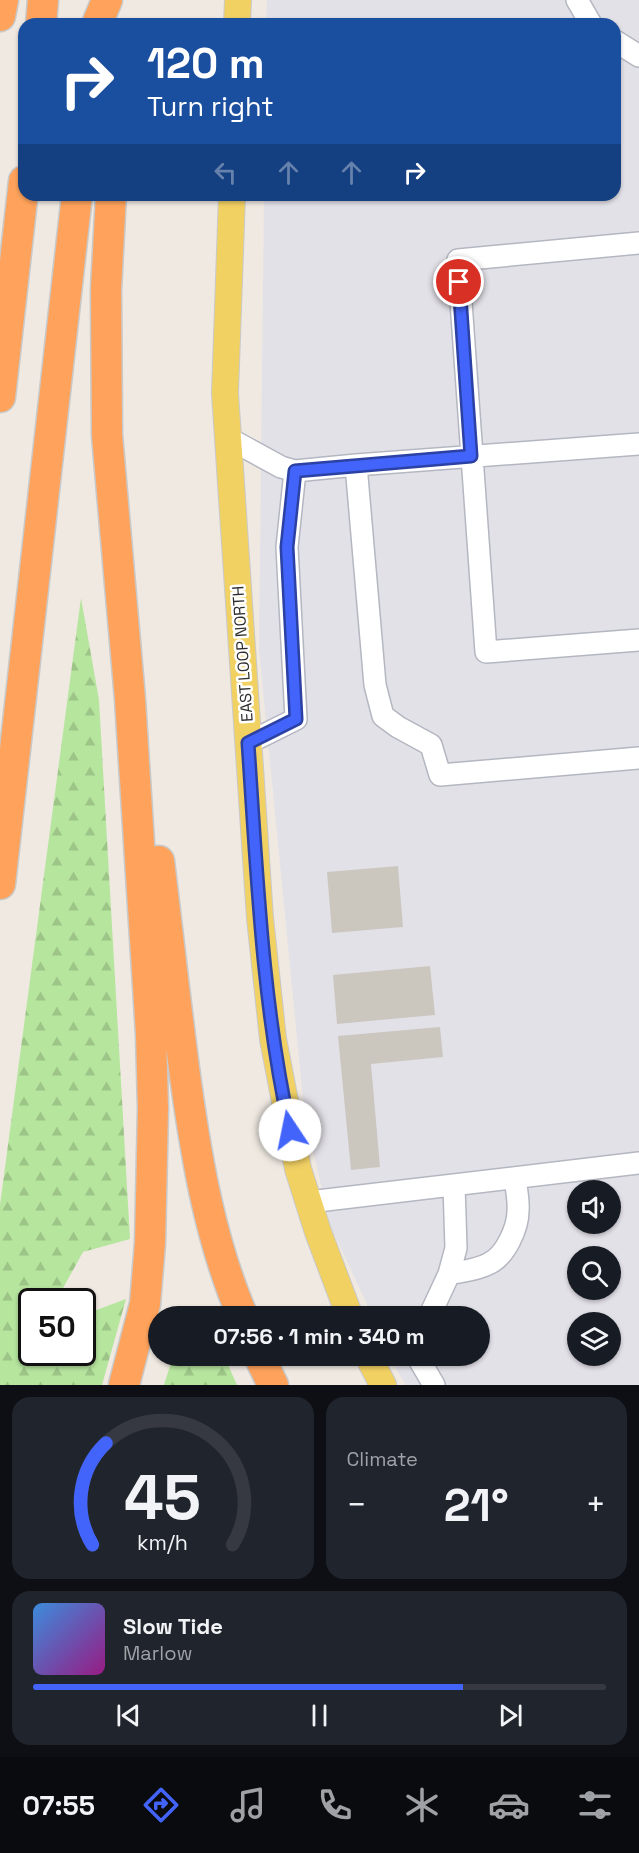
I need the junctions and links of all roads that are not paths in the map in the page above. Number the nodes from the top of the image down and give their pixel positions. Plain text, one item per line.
1 (3, 0) edge
2 (43, 0) edge
3 (107, 0) edge
4 (113, 0) edge
5 (238, 0) edge
6 (577, 0) edge
7 (0, 16) edge
8 (42, 18) edge
9 (100, 18) edge
10 (117, 18) edge
11 (237, 18) edge
12 (588, 18) edge
13 (621, 45) edge
14 (639, 56) edge
15 (22, 201) edge
16 (76, 201) edge
17 (111, 201) edge
18 (232, 201) edge
19 (639, 243) edge
20 (0, 397) edge
21 (228, 438) junction
22 (639, 444) edge
23 (471, 456) junction
24 (356, 465) junction
25 (295, 471) junction
26 (639, 640) edge
27 (130, 699) junction
28 (248, 743) junction
29 (639, 758) edge
30 (0, 884) edge
31 (639, 1163) edge
32 (515, 1178) junction
33 (454, 1185) junction
34 (309, 1202) junction
35 (449, 1274) junction
36 (238, 1306) edge
37 (346, 1306) edge
38 (434, 1306) edge
39 (264, 1366) edge
40 (373, 1366) edge
41 (423, 1366) edge
42 (124, 1385) edge
43 (273, 1385) edge
44 (383, 1385) edge
45 (434, 1385) edge

1 - 7 highway
2 - 8 highway
3 - 9 highway
4 - 10 highway
5 - 11 main road
6 - 12 lane
13 - 14 lane
15 - 20 highway
16 - 30 highway
17 - 27 highway
18 - 21 main road, EAST LOOP NORTH
19 - 23 lane
21 - 25 lane
21 - 28 main road, EAST LOOP NORTH
22 - 23 lane
23 - 24 lane
23 - 26 lane
24 - 25 lane
24 - 29 lane
25 - 28 lane
27 - 36 highway
27 - 42 highway
28 - 34 main road, EAST LOOP NORTH
31 - 32 lane
32 - 33 lane
32 - 35 lane
33 - 34 lane
33 - 35 lane
34 - 37 main road, EAST LOOP NORTH
35 - 38 lane
39 - 43 highway
40 - 44 main road
41 - 45 lane

